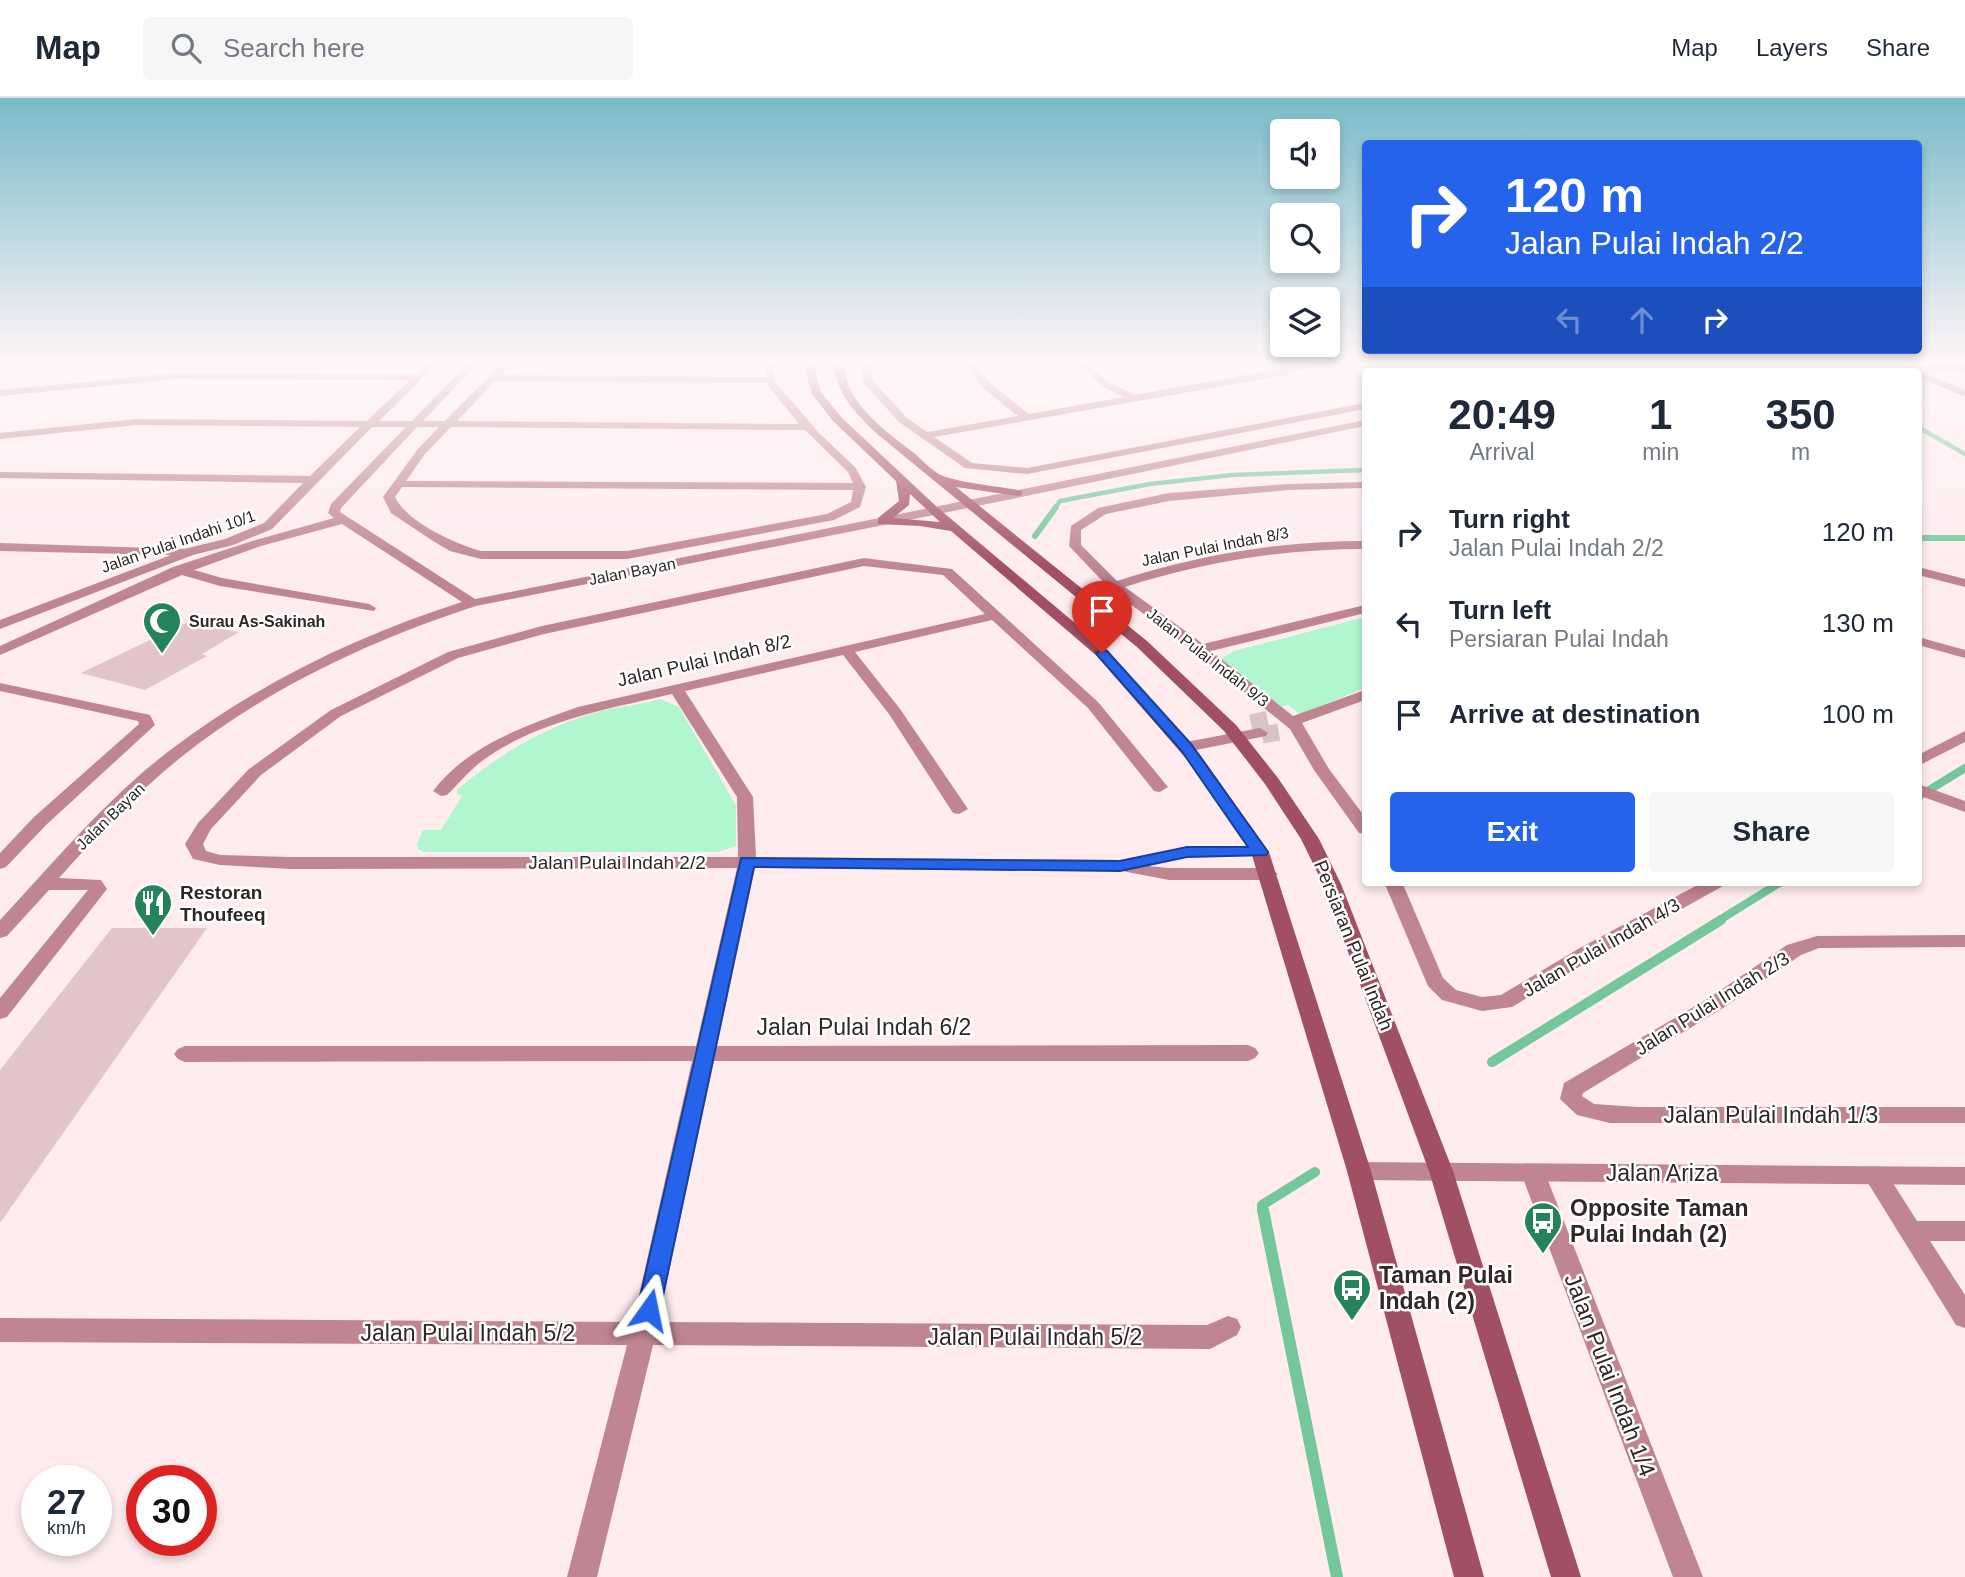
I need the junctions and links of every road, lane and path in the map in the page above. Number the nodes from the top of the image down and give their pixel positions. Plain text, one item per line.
1 (39, 432) edge
2 (361, 432) edge
3 (405, 432) edge
4 (441, 432) edge
5 (811, 432) edge
6 (851, 432) edge
7 (881, 432) edge
8 (921, 432) edge
9 (943, 432) edge
10 (1230, 432) edge
11 (1320, 432) edge
12 (926, 435) junction
13 (0, 436) edge
14 (928, 471) junction
15 (0, 475) edge
16 (901, 477) junction
17 (314, 480) junction
18 (398, 484) junction
19 (1362, 485) edge
20 (860, 487) junction
21 (1018, 493) junction
22 (967, 504) junction
23 (934, 511) junction
24 (346, 519) junction
25 (882, 521) junction
26 (990, 522) junction
27 (957, 529) junction
28 (1362, 545) edge
29 (0, 547) edge
30 (189, 552) junction
31 (178, 570) junction
32 (1922, 572) edge
33 (1965, 583) edge
34 (1115, 586) junction
35 (473, 603) junction
36 (369, 608) dead end
37 (1362, 609) edge
38 (996, 615) junction
39 (0, 625) edge
40 (1922, 642) edge
41 (845, 648) junction
42 (1200, 649) junction
43 (0, 652) edge
44 (1965, 654) edge
45 (0, 687) edge
46 (676, 689) junction
47 (1362, 696) edge
48 (1284, 724) junction
49 (1247, 731) junction
50 (1965, 736) edge
51 (1182, 743) junction
52 (1922, 759) edge
53 (1160, 787) dead end
54 (441, 791) dead end
55 (1922, 791) edge
56 (1965, 807) edge
57 (959, 809) dead end
58 (1362, 825) edge
59 (1260, 852) junction
60 (747, 862) junction
61 (0, 863) edge
62 (1120, 866) junction
63 (1269, 874) junction
64 (43, 884) junction
65 (1395, 886) edge
66 (1710, 886) edge
67 (0, 932) edge
68 (1965, 941) edge
69 (0, 1012) edge
70 (706, 1053) junction
71 (1248, 1053) dead end
72 (185, 1054) dead end
73 (1577, 1107) joint
74 (1965, 1115) edge
75 (1359, 1171) junction
76 (1441, 1171) junction
77 (1533, 1173) junction
78 (1877, 1176) junction
79 (1965, 1176) edge
80 (1911, 1231) junction
81 (1965, 1231) edge
82 (1965, 1317) edge
83 (1228, 1327) dead end
84 (0, 1330) edge
85 (643, 1335) junction
86 (582, 1577) edge
87 (1469, 1577) edge
88 (1566, 1577) edge
89 (1688, 1577) edge

1 - 13 street
2 - 17 street, Jalan Pulai Indahi 10/1
3 - 24 street
4 - 18 street
5 - 20 street
6 - 16 main road
7 - 14 main road, Persiaran Pulai Indah
8 - 12 street
9 - 12 street
10 - 12 street
11 - 21 street, Jalan Bayan
14 - 21 main road
14 - 22 main road, Persiaran Pulai Indah
15 - 17 street
16 - 23 main road
16 - 25 main road
17 - 30 street, Jalan Pulai Indahi 10/1
18 - 20 street
18 - 20 street
19 - 34 street, Jalan Pulai Indah 9/3
21 - 22 street, Jalan Bayan
21 - 26 main road
22 - 23 street, Jalan Bayan
22 - 26 main road, Persiaran Pulai Indah
23 - 25 street, Jalan Bayan
23 - 27 main road
24 - 31 street
24 - 35 street
25 - 27 main road
25 - 35 street, Jalan Bayan
26 - 49 main road, Persiaran Pulai Indah
27 - 51 main road
28 - 34 street, Jalan Pulai Indah 8/3
29 - 30 street
30 - 39 street, Jalan Pulai Indahi 10/1
31 - 36 street
31 - 43 street
32 - 33 street
34 - 42 street, Jalan Pulai Indah 9/3
35 - 64 street, Jalan Bayan
37 - 42 street
38 - 41 street, Jalan Pulai Indah 8/2
38 - 53 street
38 - 60 street, Jalan Pulai Indah 2/2
40 - 44 street
41 - 46 street, Jalan Pulai Indah 8/2
41 - 57 street
42 - 48 street, Jalan Pulai Indah 9/3
45 - 61 street
46 - 54 street, Jalan Pulai Indah 8/2
46 - 60 street
47 - 48 street
48 - 58 street, Jalan Pulai Indah 9/3
49 - 51 street
49 - 76 main road, Persiaran Pulai Indah
50 - 52 street
51 - 59 main road
55 - 56 street
59 - 62 street, Jalan Pulai Indah 2/2
59 - 63 main road
60 - 62 street, Jalan Pulai Indah 2/2
60 - 70 street
62 - 63 street, Jalan Pulai Indah 2/2
63 - 75 main road
64 - 67 street, Jalan Bayan
64 - 69 street
65 - 66 street, Jalan Pulai Indah 4/3
68 - 73 street, Jalan Pulai Indah 2/3
70 - 71 street, Jalan Pulai Indah 6/2
70 - 72 street, Jalan Pulai Indah 6/2
70 - 85 street
73 - 74 street, Jalan Pulai Indah 1/3
75 - 76 street, Jalan Ariza
75 - 87 main road
76 - 77 street, Jalan Ariza
76 - 88 main road, Persiaran Pulai Indah
77 - 78 street, Jalan Ariza
77 - 89 street, Jalan Pulai Indah 1/4
78 - 79 street, Jalan Ariza
78 - 80 street
80 - 81 street
80 - 82 street
83 - 85 street, Jalan Pulai Indah 5/2
84 - 85 street, Jalan Pulai Indah 5/2
85 - 86 street

